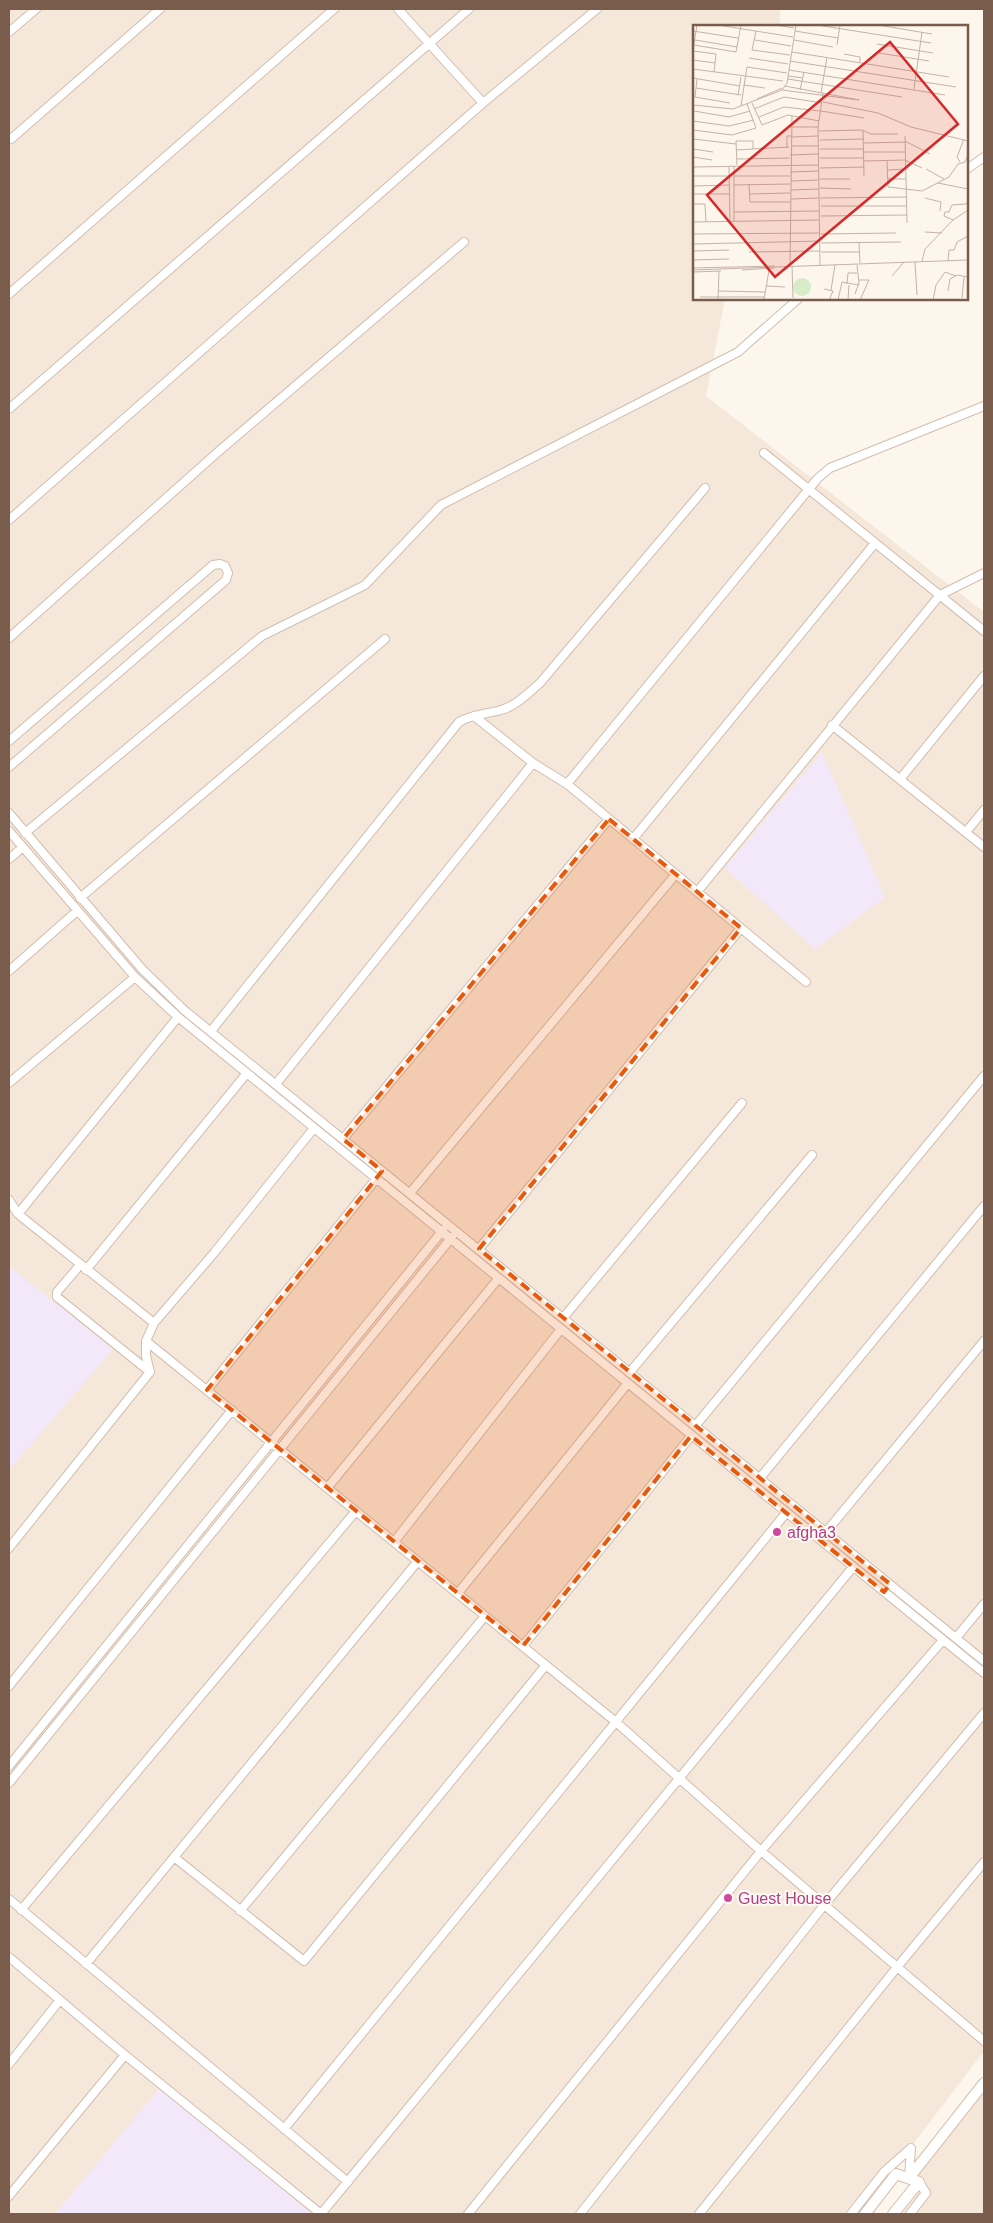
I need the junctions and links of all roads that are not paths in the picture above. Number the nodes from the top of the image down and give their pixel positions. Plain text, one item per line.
1 (36, 9) edge
2 (160, 9) edge
3 (334, 9) edge
4 (398, 9) edge
5 (468, 9) edge
6 (597, 9) edge
7 (9, 32) edge
8 (429, 43) junction
9 (484, 103) junction
10 (11, 140) dead end
11 (984, 157) edge
12 (968, 168) edge
13 (464, 242) dead end
14 (9, 294) edge
15 (797, 300) edge
16 (984, 406) edge
17 (9, 409) edge
18 (764, 452) dead end
19 (705, 488) dead end
20 (809, 489) junction
21 (9, 520) edge
22 (875, 543) junction
23 (984, 573) edge
24 (940, 595) junction
25 (984, 630) edge
26 (9, 638) edge
27 (385, 639) dead end
28 (984, 676) edge
29 (474, 716) junction
30 (832, 725) junction
31 (9, 741) edge
32 (532, 763) junction
33 (9, 767) edge
34 (901, 778) junction
35 (567, 784) junction
36 (984, 810) edge
37 (9, 813) edge
38 (610, 819) junction
39 (9, 830) edge
40 (966, 832) junction
41 (25, 833) junction
42 (633, 839) junction
43 (984, 846) edge
44 (23, 847) junction
45 (9, 859) edge
46 (676, 874) junction
47 (697, 892) junction
48 (80, 898) junction
49 (77, 911) junction
50 (741, 928) junction
51 (9, 972) edge
52 (135, 977) junction
53 (155, 982) junction
54 (806, 982) dead end
55 (148, 989) junction
56 (178, 1017) junction
57 (211, 1031) junction
58 (247, 1073) junction
59 (984, 1076) edge
60 (9, 1084) edge
61 (276, 1084) junction
62 (742, 1103) dead end
63 (314, 1128) junction
64 (343, 1139) junction
65 (812, 1155) dead end
66 (376, 1179) junction
67 (410, 1194) junction
68 (9, 1200) edge
69 (984, 1206) edge
70 (18, 1214) junction
71 (448, 1224) junction
72 (456, 1231) junction
73 (441, 1232) junction
74 (450, 1240) junction
75 (479, 1249) junction
76 (83, 1267) junction
77 (498, 1279) junction
78 (563, 1318) junction
79 (154, 1323) junction
80 (561, 1329) junction
81 (146, 1341) junction
82 (984, 1341) edge
83 (150, 1372) junction
84 (630, 1372) junction
85 (628, 1384) junction
86 (207, 1390) junction
87 (232, 1410) junction
88 (696, 1425) junction
89 (691, 1436) junction
90 (271, 1442) junction
91 (280, 1449) junction
92 (760, 1478) junction
93 (328, 1488) junction
94 (356, 1510) junction
95 (786, 1513) junction
96 (826, 1532) junction
97 (394, 1542) junction
98 (9, 1548) edge
99 (418, 1561) junction
100 (853, 1567) junction
101 (890, 1584) junction
102 (884, 1592) junction
103 (458, 1593) junction
104 (984, 1604) edge
105 (485, 1616) junction
106 (956, 1638) junction
107 (943, 1640) junction
108 (523, 1646) junction
109 (984, 1661) edge
110 (546, 1665) junction
111 (984, 1673) edge
112 (9, 1686) edge
113 (984, 1713) edge
114 (616, 1722) junction
115 (9, 1766) edge
116 (680, 1777) junction
117 (9, 1783) edge
118 (761, 1850) junction
119 (174, 1857) junction
120 (984, 1862) edge
121 (9, 1899) edge
122 (825, 1904) junction
123 (21, 1910) junction
124 (240, 1911) junction
125 (9, 1957) edge
126 (86, 1964) junction
127 (898, 1966) junction
128 (60, 2000) junction
129 (984, 2041) edge
130 (125, 2055) junction
131 (9, 2064) edge
132 (984, 2082) edge
133 (284, 2129) junction
134 (914, 2180) junction
135 (348, 2182) junction
136 (9, 2196) edge
137 (321, 2214) edge
138 (468, 2214) edge
139 (580, 2214) edge
140 (699, 2214) edge
141 (851, 2214) edge
142 (865, 2214) edge
143 (893, 2214) edge
144 (910, 2214) edge

1 - 7 street
2 - 10 street
3 - 14 street
4 - 8 street
5 - 8 street
6 - 9 street
8 - 9 street
8 - 17 street
9 - 21 street
11 - 12 street
13 - 26 street
15 - 41 street
16 - 20 street
18 - 20 street
19 - 29 street
20 - 22 street
20 - 35 street
22 - 24 street
22 - 42 street
23 - 24 street
24 - 25 street
24 - 30 street
27 - 48 street
28 - 34 street
29 - 32 street
29 - 57 street
30 - 34 street
30 - 47 street
31 - 33 street
32 - 35 street
32 - 61 street
34 - 40 street
35 - 38 street
36 - 40 street
37 - 41 street
38 - 42 street
38 - 64 street
39 - 44 street
40 - 43 street
41 - 48 street
42 - 46 street
44 - 45 street
44 - 49 street
46 - 47 street
46 - 67 street
47 - 50 street
48 - 53 street
49 - 51 street
49 - 52 street
50 - 54 street
50 - 75 street
52 - 55 street
52 - 60 street
53 - 55 street
53 - 57 street
55 - 56 street
56 - 58 street
56 - 70 street
57 - 61 street
58 - 63 street
58 - 76 street
59 - 88 street
61 - 64 street
62 - 78 street
63 - 66 street
63 - 79 street
64 - 67 street
65 - 84 street
66 - 73 street
66 - 86 street
67 - 71 street
68 - 70 street
69 - 92 street
70 - 76 street
71 - 72 street
71 - 73 street
72 - 74 street
72 - 75 street
73 - 74 street
73 - 90 street
74 - 77 street
74 - 91 street
75 - 78 street
76 - 79 street
76 - 83 street
77 - 80 street
77 - 93 street
78 - 84 street
79 - 81 street
80 - 85 street
80 - 97 street
81 - 83 street
81 - 86 street
82 - 96 street
83 - 98 street
84 - 88 street
85 - 89 street
85 - 103 street
86 - 87 street
87 - 90 street
87 - 112 street
88 - 92 street
89 - 95 street
89 - 108 street
90 - 91 street
90 - 115 street
91 - 93 street
91 - 117 street
92 - 96 street
93 - 94 street
94 - 97 street
94 - 123 street
95 - 100 street
95 - 114 street
96 - 101 street
97 - 99 street
99 - 103 street
99 - 119 street
100 - 102 street
100 - 116 street
101 - 102 street
101 - 106 street
102 - 107 street
103 - 105 street
104 - 106 street
105 - 108 street
105 - 124 street
106 - 109 street
107 - 111 street
107 - 118 street
108 - 110 street
110 - 114 street
110 - 124 street
113 - 122 street
114 - 116 street
114 - 133 street
116 - 118 street
116 - 135 street
118 - 122 street
118 - 138 street
119 - 124 street
119 - 126 street
120 - 127 street
121 - 123 street
122 - 127 street
122 - 139 street
123 - 126 street
125 - 128 street
126 - 133 street
127 - 129 street
127 - 140 street
128 - 130 street
128 - 131 street
130 - 136 street
130 - 137 street
132 - 134 main road
133 - 135 street
134 - 141 street
134 - 142 main road
134 - 143 main road
134 - 144 street
135 - 137 street

